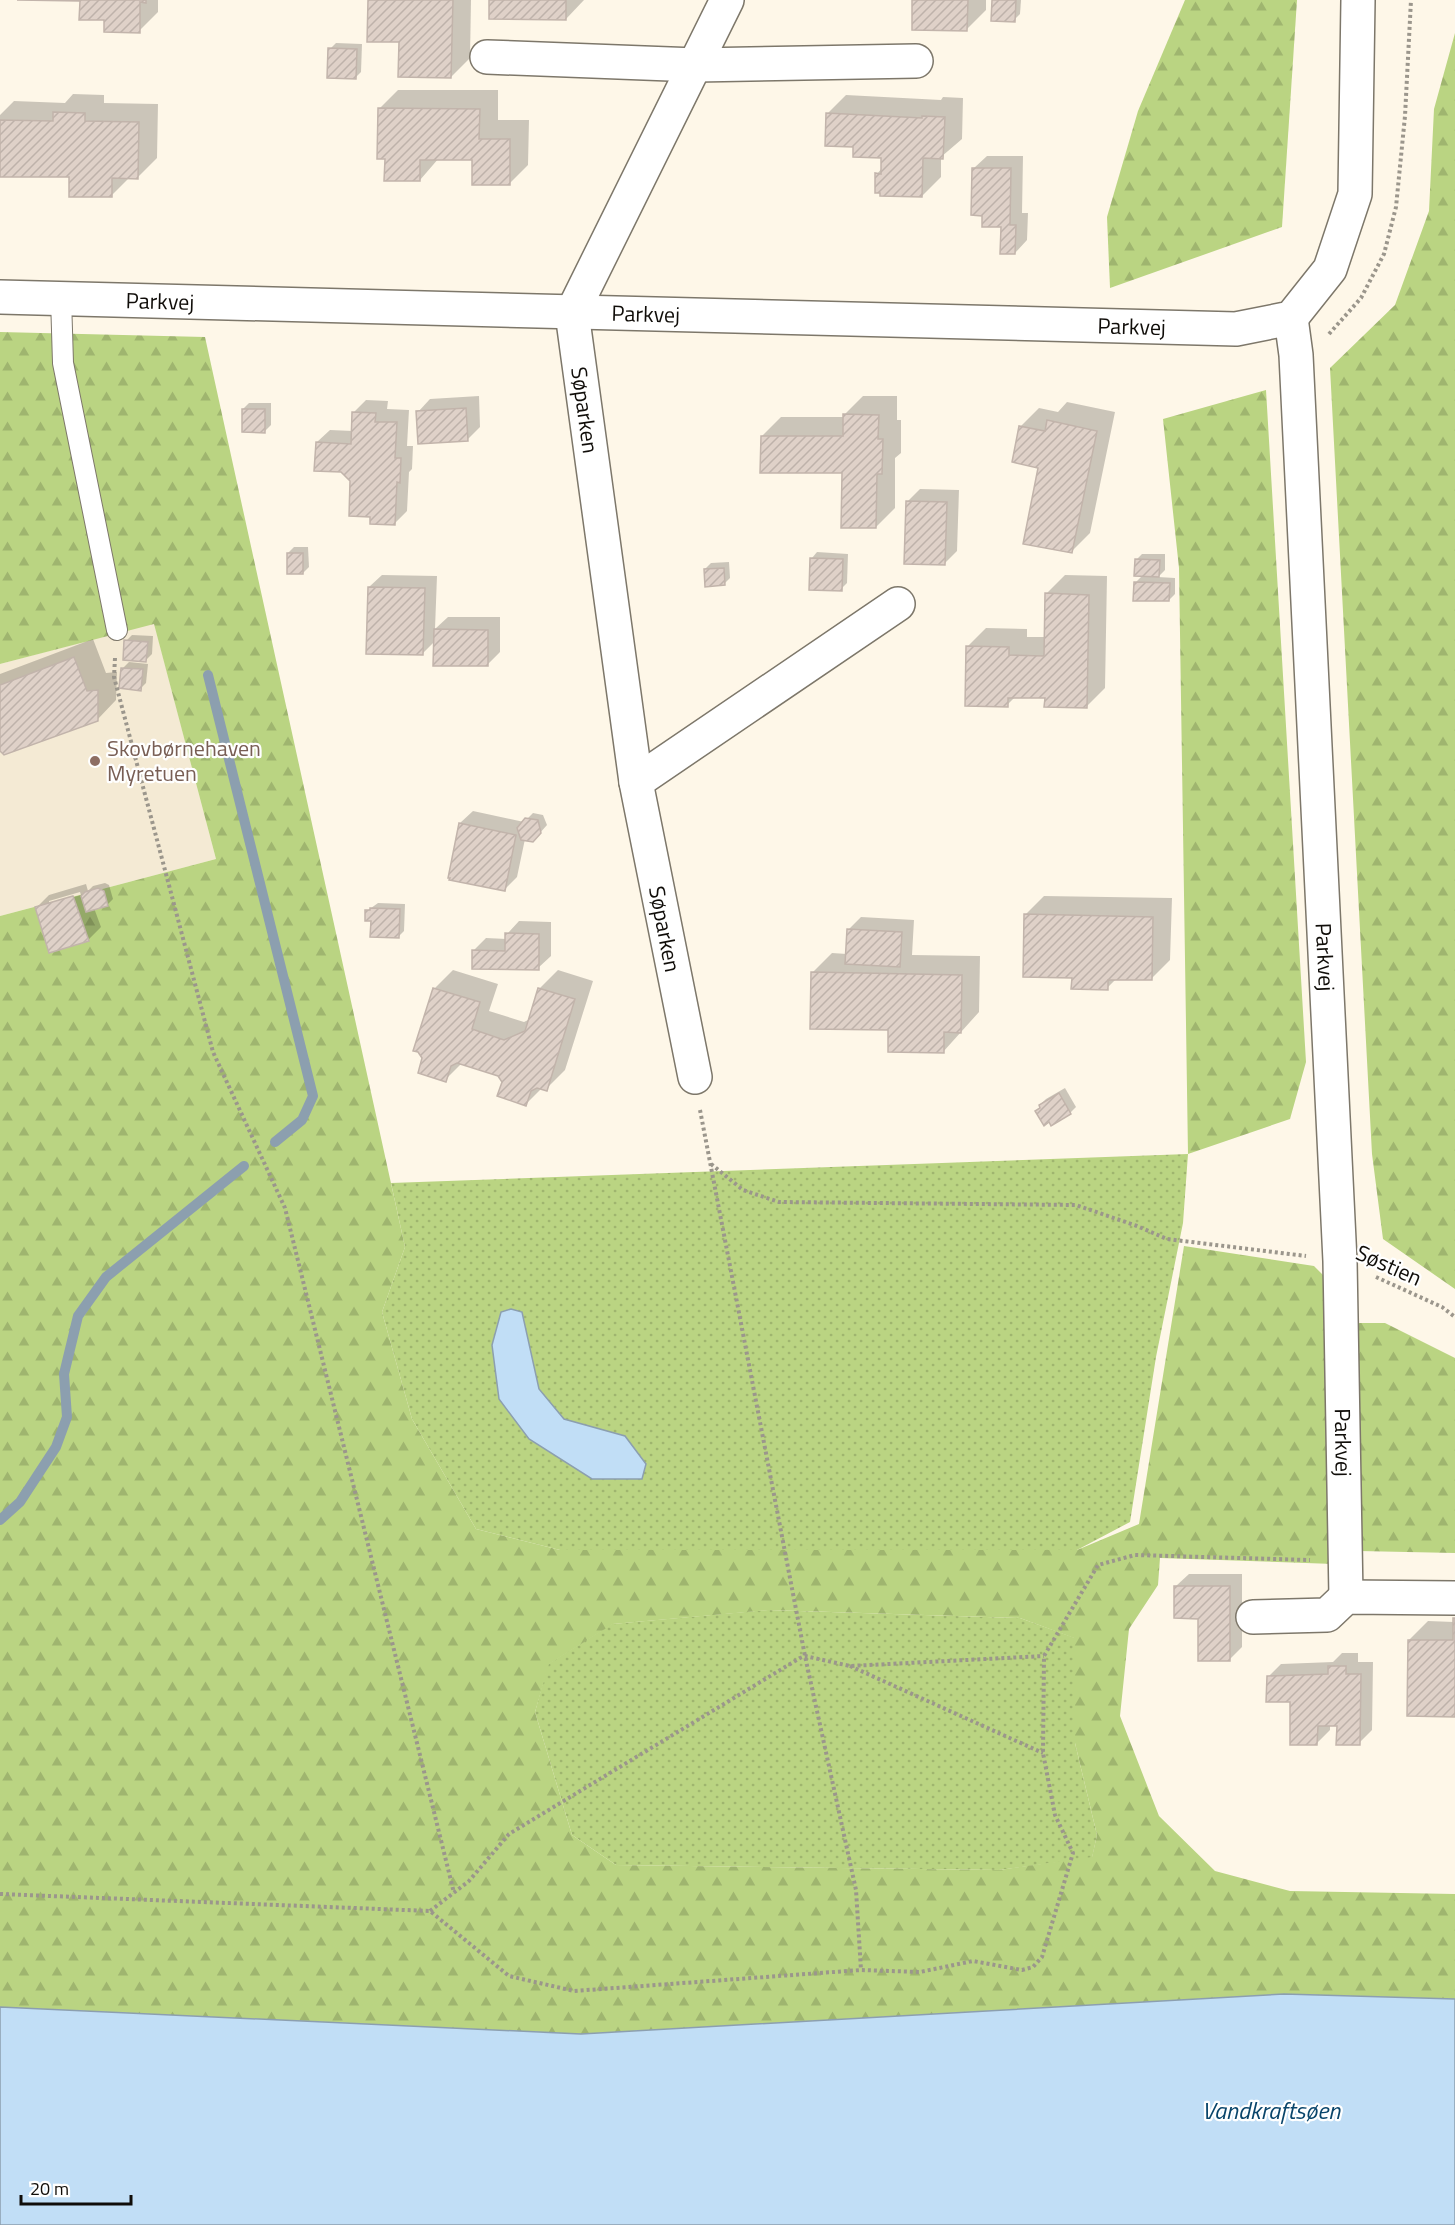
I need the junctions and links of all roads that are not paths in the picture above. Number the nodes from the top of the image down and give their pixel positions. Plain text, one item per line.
1 (728, 0) edge
2 (1358, 0) edge
3 (487, 57) dead end
4 (916, 61) dead end
5 (696, 65) junction
6 (0, 297) edge
7 (61, 298) junction
8 (572, 313) junction
9 (1291, 318) junction
10 (898, 604) dead end
11 (117, 630) road end
12 (636, 782) junction
13 (694, 1077) road end
14 (1346, 1598) junction
15 (1455, 1598) edge
16 (1253, 1617) dead end

1 - 5 street
2 - 9 street
3 - 5 street
4 - 5 street
5 - 8 street
6 - 7 street, Parkvej
7 - 8 street, Parkvej
7 - 11 lane
8 - 9 street, Parkvej
8 - 12 street, Søparken
9 - 14 street, Parkvej
10 - 12 street
12 - 13 street, Søparken
14 - 15 street
14 - 16 street

